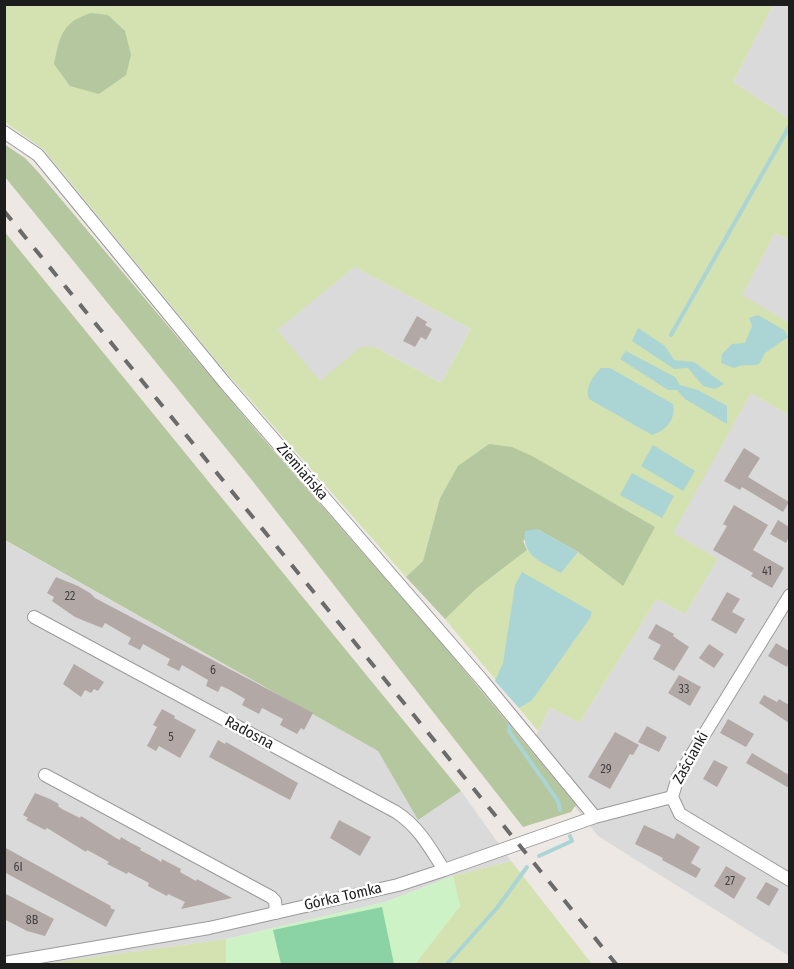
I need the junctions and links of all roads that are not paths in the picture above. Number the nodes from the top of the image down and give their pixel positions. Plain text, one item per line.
1 (4, 132) edge
2 (789, 595) edge
3 (34, 617) dead end
4 (45, 775) dead end
5 (672, 796) junction
6 (595, 817) junction
7 (444, 870) junction
8 (789, 880) edge
9 (276, 913) junction
10 (4, 963) edge

1 - 6 street, Ziemiańska
2 - 5 street, Zaścianki
3 - 7 street, Radosna
4 - 9 street
5 - 6 street, Górka Tomka
5 - 8 street, Zaścianki
6 - 7 street, Górka Tomka
7 - 9 street, Górka Tomka
9 - 10 street, Górka Tomka

